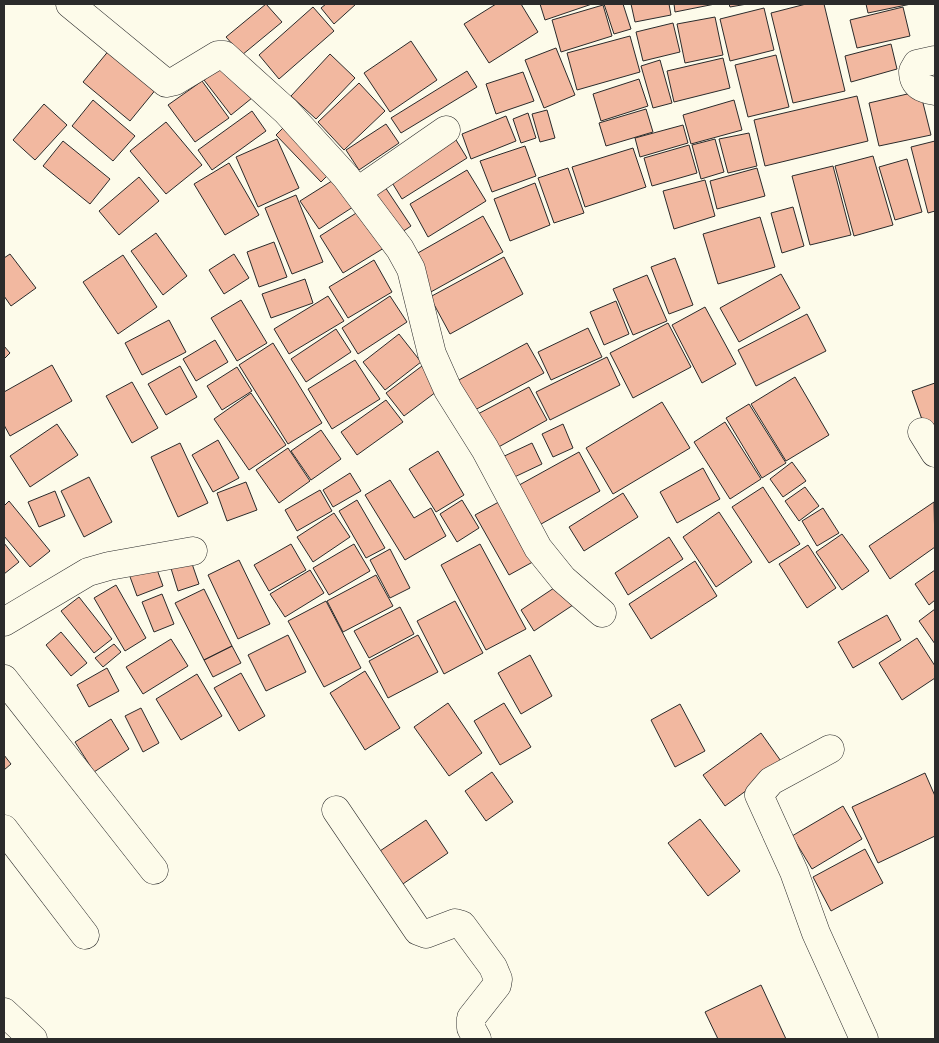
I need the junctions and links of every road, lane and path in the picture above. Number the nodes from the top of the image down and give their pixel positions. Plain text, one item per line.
1 (70, 4) edge
2 (935, 60) edge
3 (935, 91) edge
4 (446, 130) dead end
5 (358, 192) junction
6 (192, 551) dead end
7 (602, 612) dead end
8 (4, 622) edge
9 (4, 679) edge
10 (830, 748) dead end
11 (336, 810) dead end
12 (4, 829) edge
13 (154, 870) dead end
14 (86, 935) dead end
15 (4, 1012) edge
16 (32, 1039) edge
17 (477, 1039) edge
18 (864, 1039) edge

1 - 5 street
2 - 3 street
4 - 5 street
5 - 7 street
6 - 8 street
9 - 13 street
10 - 18 street
11 - 17 street
12 - 14 street
15 - 16 street

